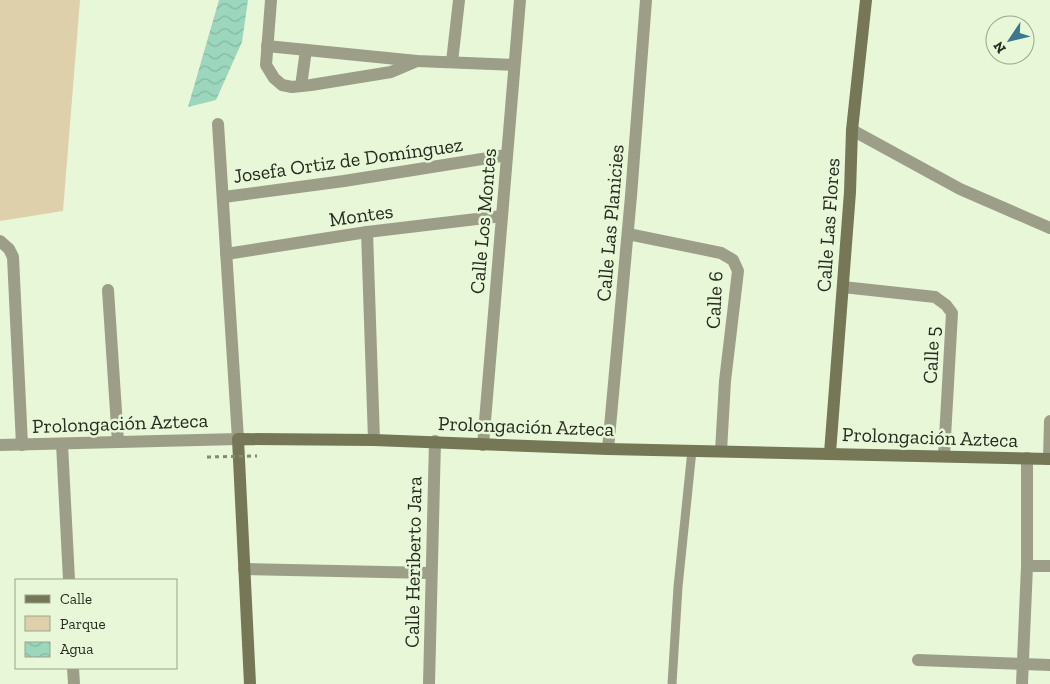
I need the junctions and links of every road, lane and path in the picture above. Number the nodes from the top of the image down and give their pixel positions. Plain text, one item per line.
1 (271, 0) edge
2 (458, 0) edge
3 (520, 0) edge
4 (646, 0) edge
5 (866, 0) edge
6 (267, 46) junction
7 (306, 50) junction
8 (417, 61) junction
9 (452, 62) junction
10 (514, 65) junction
11 (301, 86) junction
12 (218, 124) dead end
13 (852, 130) junction
14 (507, 155) junction
15 (224, 196) junction
16 (502, 216) junction
17 (1050, 228) edge
18 (367, 232) junction
19 (628, 234) junction
20 (2, 242) edge
21 (226, 254) junction
22 (843, 287) junction
23 (108, 290) dead end
24 (1050, 420) edge
25 (238, 439) junction
26 (374, 440) junction
27 (435, 441) junction
28 (118, 442) junction
29 (62, 444) junction
30 (0, 445) edge
31 (22, 445) junction
32 (483, 445) junction
33 (608, 449) junction
34 (692, 450) junction
35 (721, 451) junction
36 (830, 453) junction
37 (257, 456) dead end
38 (944, 456) junction
39 (207, 457) dead end
40 (1027, 458) junction
41 (1049, 459) edge
42 (1027, 566) junction
43 (1050, 566) edge
44 (244, 569) junction
45 (431, 573) junction
46 (69, 579) edge
47 (918, 660) dead end
48 (1022, 665) junction
49 (1050, 665) edge
50 (73, 669) edge
51 (74, 684) edge
52 (250, 684) edge
53 (429, 684) edge
54 (672, 684) edge
55 (1022, 684) edge

1 - 6 street
2 - 9 street
3 - 10 street, Calle Los Montes
4 - 19 street, Calle Las Planicies
5 - 13 street, Calle Las Flores
6 - 7 street
6 - 11 street
7 - 8 street
7 - 11 street
8 - 9 street
8 - 11 street
9 - 10 street
10 - 14 street, Calle Los Montes
12 - 15 street
13 - 17 street
13 - 22 street, Calle Las Flores
14 - 15 street, Josefa Ortiz de Domínguez
14 - 16 street, Calle Los Montes
15 - 21 street
16 - 18 street, Montes
16 - 32 street, Calle Los Montes
18 - 21 street, Montes
18 - 26 street
19 - 33 street, Calle Las Planicies
19 - 35 street, Calle 6
20 - 31 street
21 - 25 street
22 - 36 street, Calle Las Flores
22 - 38 street, Calle 5
23 - 28 street
24 - 41 street
25 - 26 street, Prolongación Azteca
25 - 28 street, Prolongación Azteca
25 - 44 street
26 - 27 street, Prolongación Azteca
27 - 32 street, Prolongación Azteca
27 - 45 street, Calle Heriberto Jara
28 - 29 street, Prolongación Azteca
29 - 31 street, Prolongación Azteca
29 - 46 street
30 - 31 street, Prolongación Azteca
32 - 33 street, Prolongación Azteca
33 - 34 street, Prolongación Azteca
34 - 35 street, Prolongación Azteca
34 - 54 lane
35 - 36 street, Prolongación Azteca
36 - 38 street, Prolongación Azteca
37 - 39 path, bridge
38 - 40 street, Prolongación Azteca
40 - 41 street, Prolongación Azteca
40 - 42 street
42 - 43 street
42 - 48 street
44 - 45 street
44 - 52 street
45 - 53 street, Calle Heriberto Jara
47 - 48 street
48 - 49 street
48 - 55 street
50 - 51 street

